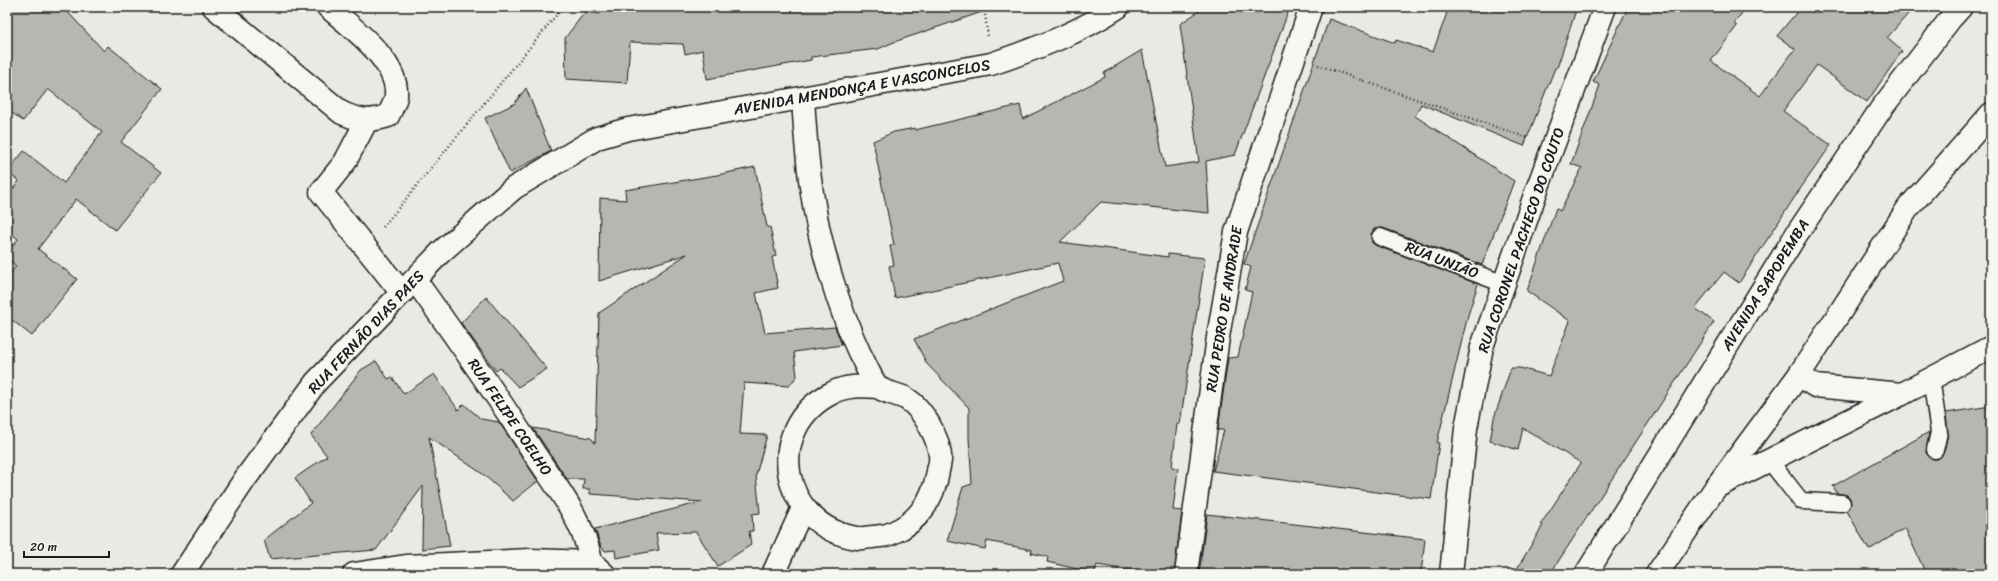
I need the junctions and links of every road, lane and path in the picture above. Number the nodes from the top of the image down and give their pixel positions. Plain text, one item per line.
1 (214, 7) edge
2 (328, 7) edge
3 (563, 7) edge
4 (984, 7) edge
5 (1118, 7) edge
6 (1311, 7) edge
7 (1605, 7) edge
8 (1961, 7) edge
9 (1294, 56) junction
10 (991, 64) junction
11 (803, 98) junction
12 (1991, 114) edge
13 (367, 120) junction
14 (597, 138) joint
15 (1553, 147) junction
16 (1380, 237) dead end
17 (366, 248) junction
18 (1504, 284) junction
19 (408, 287) junction
20 (1991, 346) edge
21 (1799, 375) junction
22 (1931, 378) junction
23 (878, 387) junction
24 (1902, 394) junction
25 (1936, 450) dead end
26 (1769, 460) junction
27 (1716, 486) junction
28 (1842, 503) dead end
29 (803, 508) junction
30 (597, 568) edge
31 (182, 574) edge
32 (354, 574) edge
33 (773, 574) edge
34 (1186, 574) edge
35 (1451, 574) edge
36 (1586, 574) edge
37 (1657, 574) edge

1 - 13 street
2 - 13 street
3 - 17 path
4 - 10 path
5 - 10 street, AVENIDA MENDONÇA E VASCONCELOS
6 - 9 street, RUA PEDRO DE ANDRADE
7 - 15 street, RUA CORONEL PACHECO DO COUTO
8 - 36 street, AVENIDA SAPOPEMBA
9 - 15 path
9 - 34 street, RUA PEDRO DE ANDRADE
10 - 11 street, AVENIDA MENDONÇA E VASCONCELOS
11 - 14 street, AVENIDA MENDONÇA E VASCONCELOS
11 - 23 street
12 - 21 street
13 - 17 street, RUA FELIPE COELHO
14 - 19 street, RUA FERNÃO DIAS PAES
15 - 18 street, RUA CORONEL PACHECO DO COUTO
16 - 18 lane, RUA UNIÃO
17 - 19 street, RUA FELIPE COELHO
18 - 35 street, RUA CORONEL PACHECO DO COUTO
19 - 30 street, RUA FELIPE COELHO
19 - 31 street, RUA FERNÃO DIAS PAES
20 - 22 street
21 - 24 street
21 - 27 street
22 - 24 street
22 - 25 lane
23 - 29 street
23 - 29 street
24 - 26 street
26 - 27 street
26 - 28 lane
27 - 37 street
29 - 33 street
30 - 32 street, RUA FELIPE COELHO

